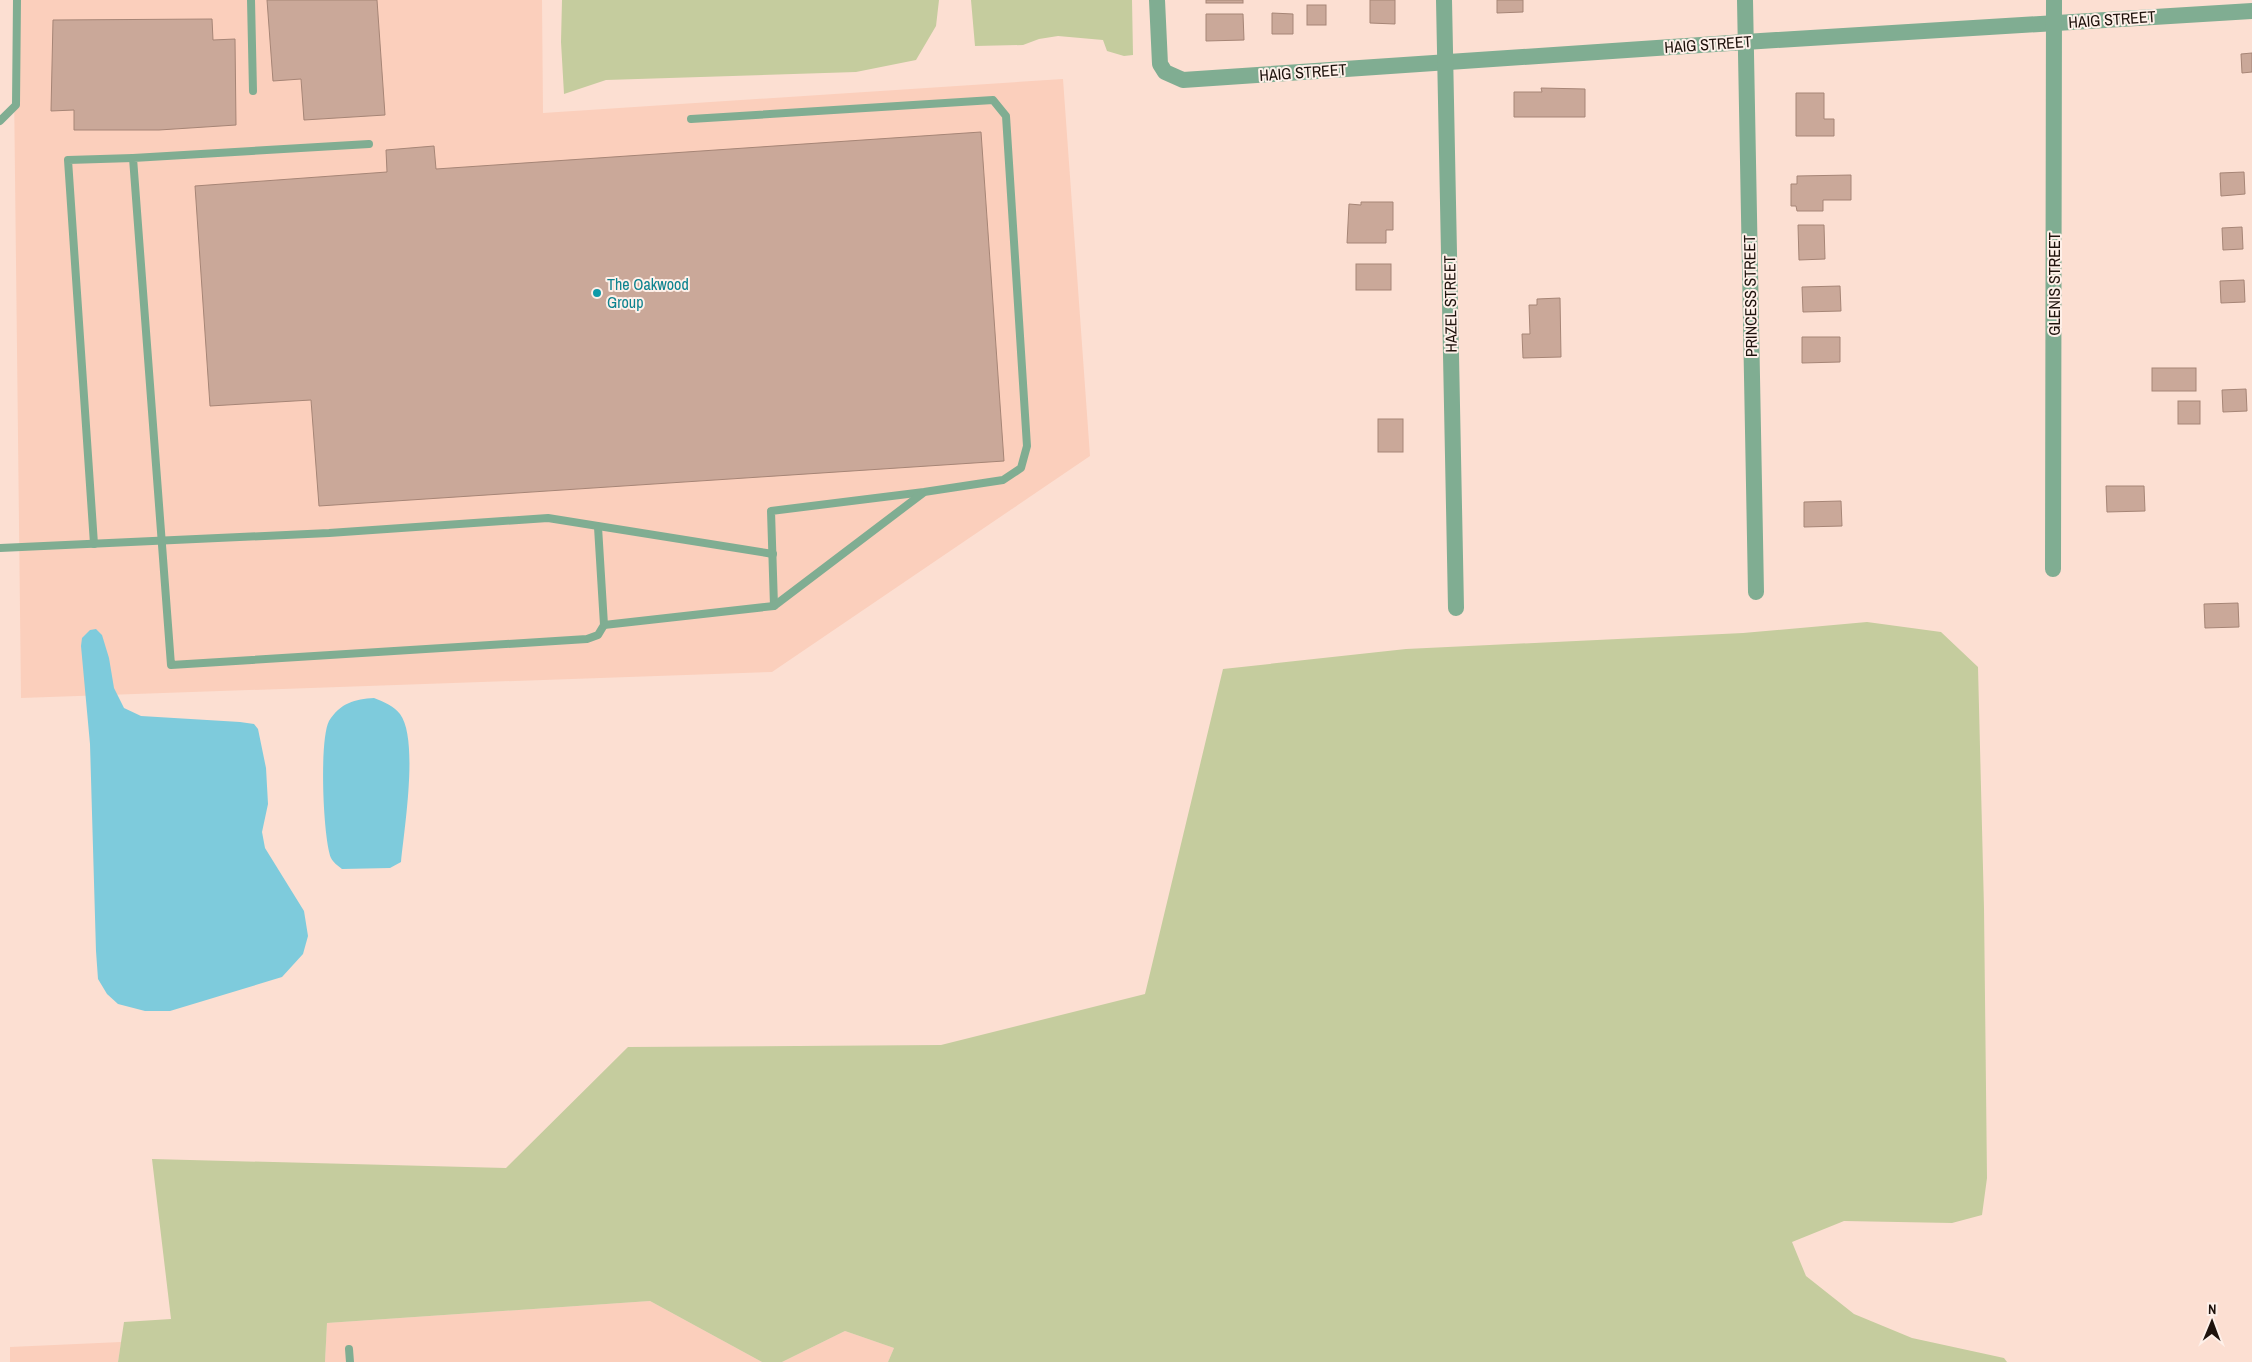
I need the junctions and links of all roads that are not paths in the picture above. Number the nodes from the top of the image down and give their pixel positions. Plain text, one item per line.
1 (17, 0) edge
2 (252, 0) edge
3 (1157, 0) edge
4 (1444, 0) edge
5 (1745, 0) edge
6 (2054, 0) edge
7 (2252, 11) edge
8 (2055, 23) junction
9 (1745, 42) junction
10 (1445, 63) junction
11 (253, 91) dead end
12 (691, 119) dead end
13 (0, 121) edge
14 (369, 144) dead end
15 (133, 158) junction
16 (924, 492) junction
17 (598, 527) junction
18 (162, 541) junction
19 (94, 544) junction
20 (0, 548) edge
21 (773, 554) junction
22 (2053, 569) dead end
23 (1756, 592) dead end
24 (774, 606) junction
25 (1456, 608) dead end
26 (604, 625) junction
27 (349, 1349) dead end
28 (350, 1362) edge

1 - 13 lane
2 - 11 lane
3 - 10 street, HAIG STREET
4 - 10 street, HAZEL STREET
5 - 9 street, PRINCESS STREET
6 - 8 street, GLENIS STREET
7 - 8 street, HAIG STREET
8 - 9 street, HAIG STREET
8 - 22 street, GLENIS STREET
9 - 10 street, HAIG STREET
9 - 23 street, PRINCESS STREET
10 - 25 street, HAZEL STREET
12 - 16 lane
14 - 15 lane
15 - 18 lane
15 - 19 lane
16 - 21 lane
16 - 24 lane
17 - 18 lane
17 - 21 lane
17 - 26 lane
18 - 19 lane
18 - 26 lane
19 - 20 lane
21 - 24 lane
24 - 26 lane
27 - 28 lane

